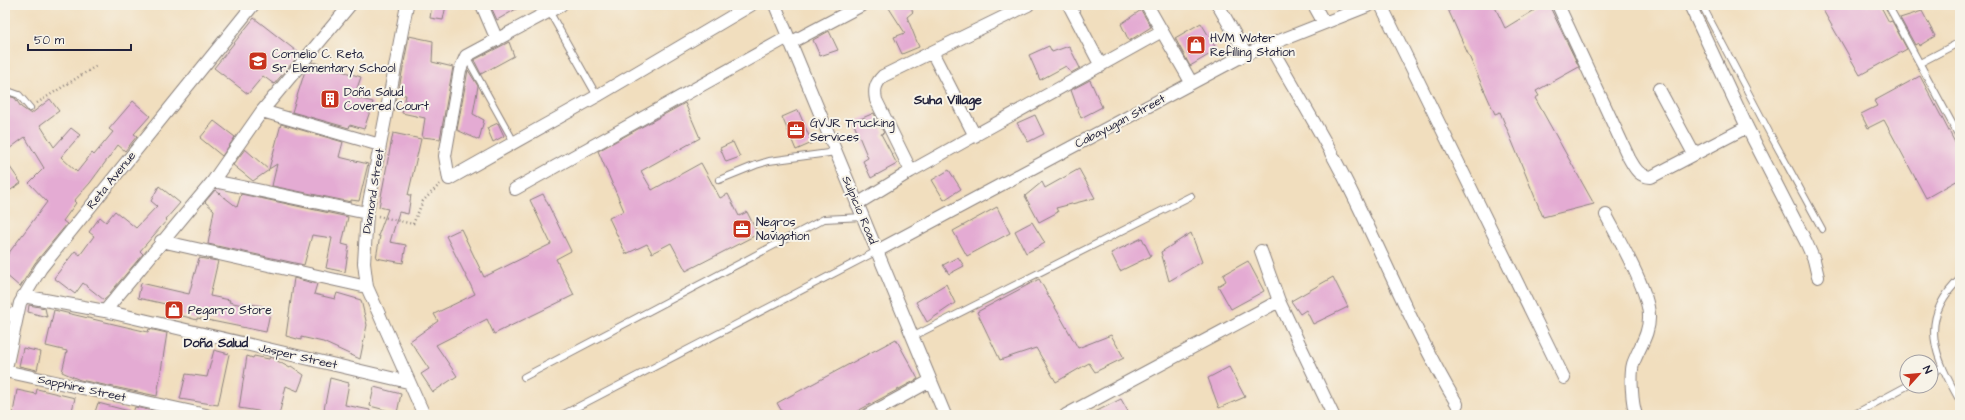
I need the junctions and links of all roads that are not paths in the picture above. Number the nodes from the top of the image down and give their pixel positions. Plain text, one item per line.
1 (253, 5) edge
2 (350, 5) edge
3 (407, 5) edge
4 (482, 5) edge
5 (561, 5) edge
6 (751, 5) edge
7 (774, 5) edge
8 (862, 5) edge
9 (1028, 5) edge
10 (1069, 5) edge
11 (1147, 5) edge
12 (1218, 5) edge
13 (1314, 5) edge
14 (1370, 5) edge
15 (1381, 5) edge
16 (1558, 5) edge
17 (1690, 5) edge
18 (1702, 5) edge
19 (1888, 5) edge
20 (549, 11) junction
21 (1324, 23) junction
22 (1162, 32) junction
23 (497, 40) junction
24 (789, 40) junction
25 (1960, 42) edge
26 (1269, 44) junction
27 (932, 52) junction
28 (1246, 54) junction
29 (466, 56) junction
30 (1920, 63) junction
31 (1101, 66) junction
32 (1191, 82) junction
33 (1659, 89) dead end
34 (5, 90) edge
35 (597, 96) junction
36 (30, 108) road end
37 (262, 111) junction
38 (1747, 127) junction
39 (975, 136) junction
40 (1960, 138) edge
41 (514, 142) junction
42 (380, 145) junction
43 (836, 152) junction
44 (1694, 154) junction
45 (911, 171) junction
46 (719, 180) dead end
47 (213, 181) junction
48 (515, 189) dead end
49 (1191, 196) dead end
50 (857, 204) junction
51 (366, 213) junction
52 (1606, 214) dead end
53 (863, 217) junction
54 (1822, 229) dead end
55 (161, 241) junction
56 (877, 251) junction
57 (1261, 251) dead end
58 (1818, 278) dead end
59 (1960, 279) edge
60 (367, 287) junction
61 (23, 296) junction
62 (1279, 301) junction
63 (105, 311) junction
64 (17, 312) junction
65 (5, 316) edge
66 (912, 337) junction
67 (1941, 368) joint
68 (5, 372) edge
69 (524, 377) dead end
70 (1564, 378) dead end
71 (930, 381) junction
72 (408, 382) junction
73 (1899, 390) edge
74 (1960, 401) edge
75 (1457, 404) dead end
76 (206, 415) edge
77 (424, 415) edge
78 (562, 415) edge
79 (868, 415) edge
80 (945, 415) edge
81 (1066, 415) edge
82 (1333, 415) edge
83 (1636, 415) edge
84 (1853, 415) edge

1 - 61 street, Reta Avenue
2 - 37 street
3 - 42 street, Diamond Street
4 - 23 street
5 - 20 street
6 - 35 street
7 - 24 street, Sulpicio Road
8 - 24 street
9 - 27 street
10 - 31 street
11 - 22 street
12 - 28 street
13 - 21 street
14 - 21 street, Cabayugan Street
15 - 70 street
16 - 44 street
17 - 38 street
18 - 54 lane
19 - 30 lane
20 - 23 street
20 - 35 lane
21 - 26 street, Cabayugan Street
22 - 31 street
22 - 32 street
23 - 29 street
24 - 43 street, Sulpicio Road
24 - 48 street
25 - 30 lane
26 - 28 street, Cabayugan Street
26 - 75 street
27 - 39 street
27 - 45 street
28 - 32 street, Cabayugan Street
29 - 41 lane
29 - 41 street
30 - 40 lane
31 - 39 street
32 - 56 street, Cabayugan Street
33 - 44 street
34 - 36 lane
35 - 41 street
37 - 42 street
37 - 47 street
38 - 44 street
38 - 58 street
39 - 45 street
42 - 51 street, Diamond Street
43 - 46 lane
43 - 50 street, Sulpicio Road
45 - 50 street
47 - 51 street
47 - 55 street
49 - 66 lane
50 - 53 street, Sulpicio Road
51 - 60 street, Diamond Street
52 - 83 street
53 - 56 street, Sulpicio Road
53 - 69 lane
55 - 60 street
55 - 63 street
56 - 66 street, Sulpicio Road
56 - 78 lane
57 - 62 street
59 - 67 lane
60 - 72 street, Diamond Street
61 - 63 street, Jasper Street
61 - 64 street, Reta Avenue
62 - 81 street
62 - 82 street
63 - 72 street, Jasper Street
64 - 65 street
64 - 68 street, Reta Avenue
66 - 71 street, Sulpicio Road
67 - 74 lane
68 - 76 street, Sapphire Street
71 - 79 street
71 - 80 street, Sulpicio Road
72 - 77 street, Diamond Street
73 - 84 lane

